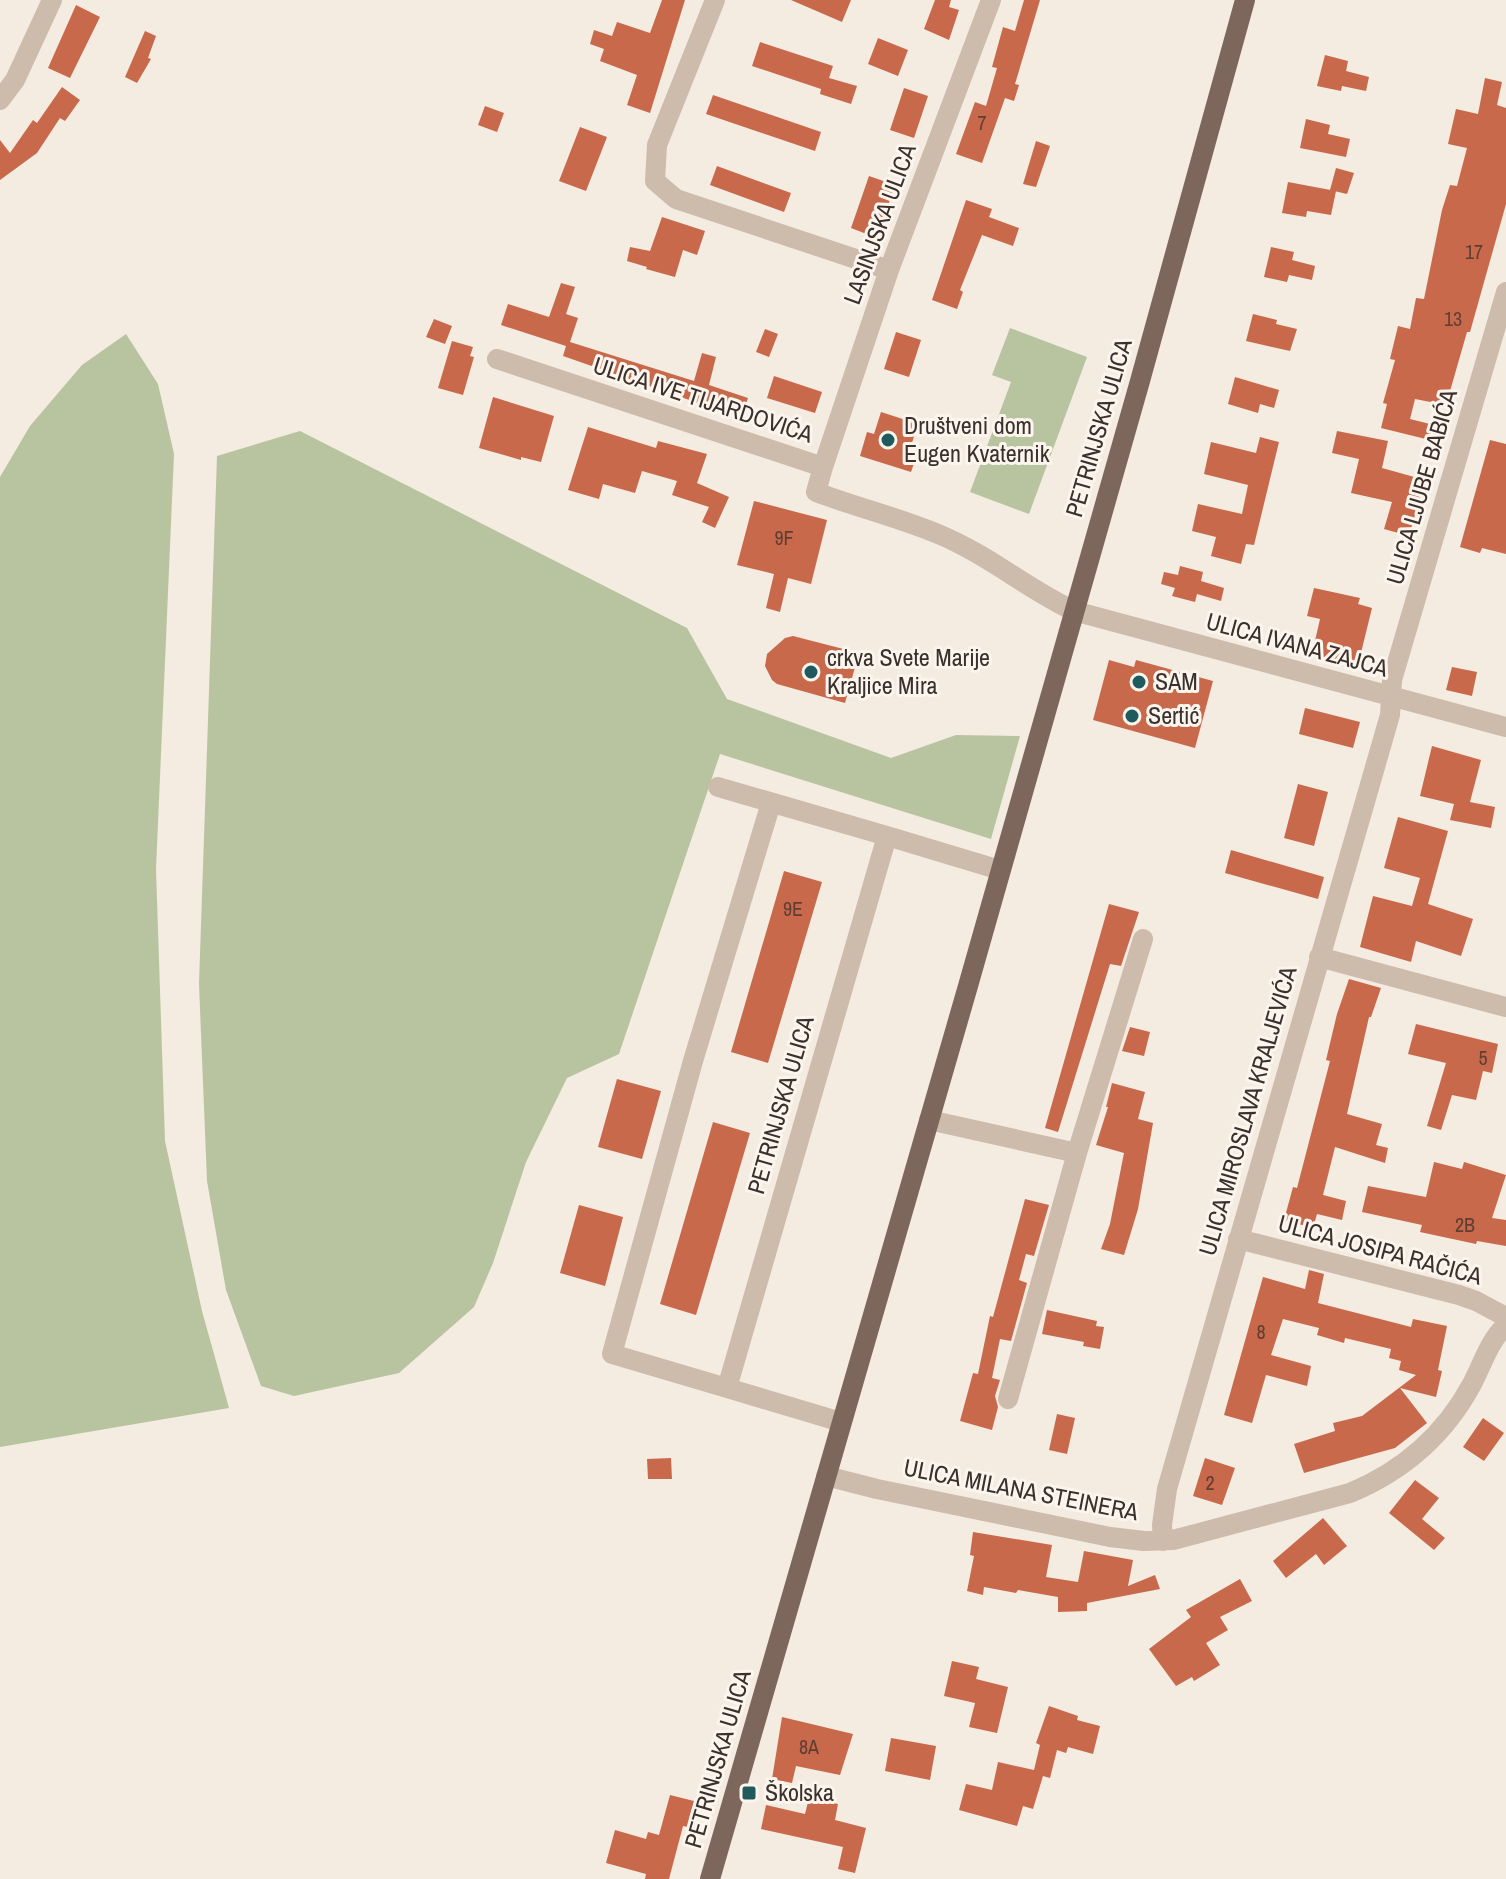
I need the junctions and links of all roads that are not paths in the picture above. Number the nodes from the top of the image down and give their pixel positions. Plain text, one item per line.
1 (52, 0) edge
2 (715, 0) edge
3 (991, 0) edge
4 (1245, 0) edge
5 (0, 100) edge
6 (889, 270) junction
7 (1506, 292) edge
8 (497, 359) dead end
9 (823, 467) junction
10 (1074, 611) junction
11 (1391, 697) junction
12 (1506, 727) edge
13 (718, 787) dead end
14 (771, 803) junction
15 (887, 836) junction
16 (1000, 870) junction
17 (1143, 939) dead end
18 (1319, 957) junction
19 (1506, 1007) edge
20 (929, 1120) junction
21 (1077, 1153) junction
22 (1238, 1239) junction
23 (1506, 1317) edge
24 (1506, 1325) edge
25 (727, 1388) junction
26 (1008, 1399) dead end
27 (841, 1422) junction
28 (826, 1476) junction
29 (1163, 1541) junction
30 (710, 1879) edge

1 - 5 street
2 - 6 street
3 - 6 street, LASINJSKA ULICA
4 - 10 main road, PETRINJSKA ULICA
6 - 9 street, LASINJSKA ULICA
7 - 11 street, ULICA LJUBE BABIĆA
8 - 9 street, ULICA IVE TIJARDOVIĆA
9 - 10 street, ULICA IVE TIJARDOVIĆA
10 - 11 street, ULICA IVANA ZAJCA
10 - 16 main road, PETRINJSKA ULICA
11 - 12 street, ULICA IVANA ZAJCA
11 - 18 street, ULICA MIROSLAVA KRALJEVIĆA
13 - 14 street
14 - 15 street
14 - 25 street
15 - 16 street
15 - 25 street, PETRINJSKA ULICA
16 - 20 main road, PETRINJSKA ULICA
17 - 21 street
18 - 19 street
18 - 22 street, ULICA MIROSLAVA KRALJEVIĆA
20 - 21 street
20 - 27 main road, PETRINJSKA ULICA
21 - 26 street
22 - 23 street, ULICA JOSIPA RAČIĆA
22 - 29 street, ULICA MIROSLAVA KRALJEVIĆA
24 - 29 street, ULICA MILANA STEINERA
25 - 27 street
27 - 28 main road, PETRINJSKA ULICA
28 - 29 street, ULICA MILANA STEINERA
28 - 30 main road, PETRINJSKA ULICA

